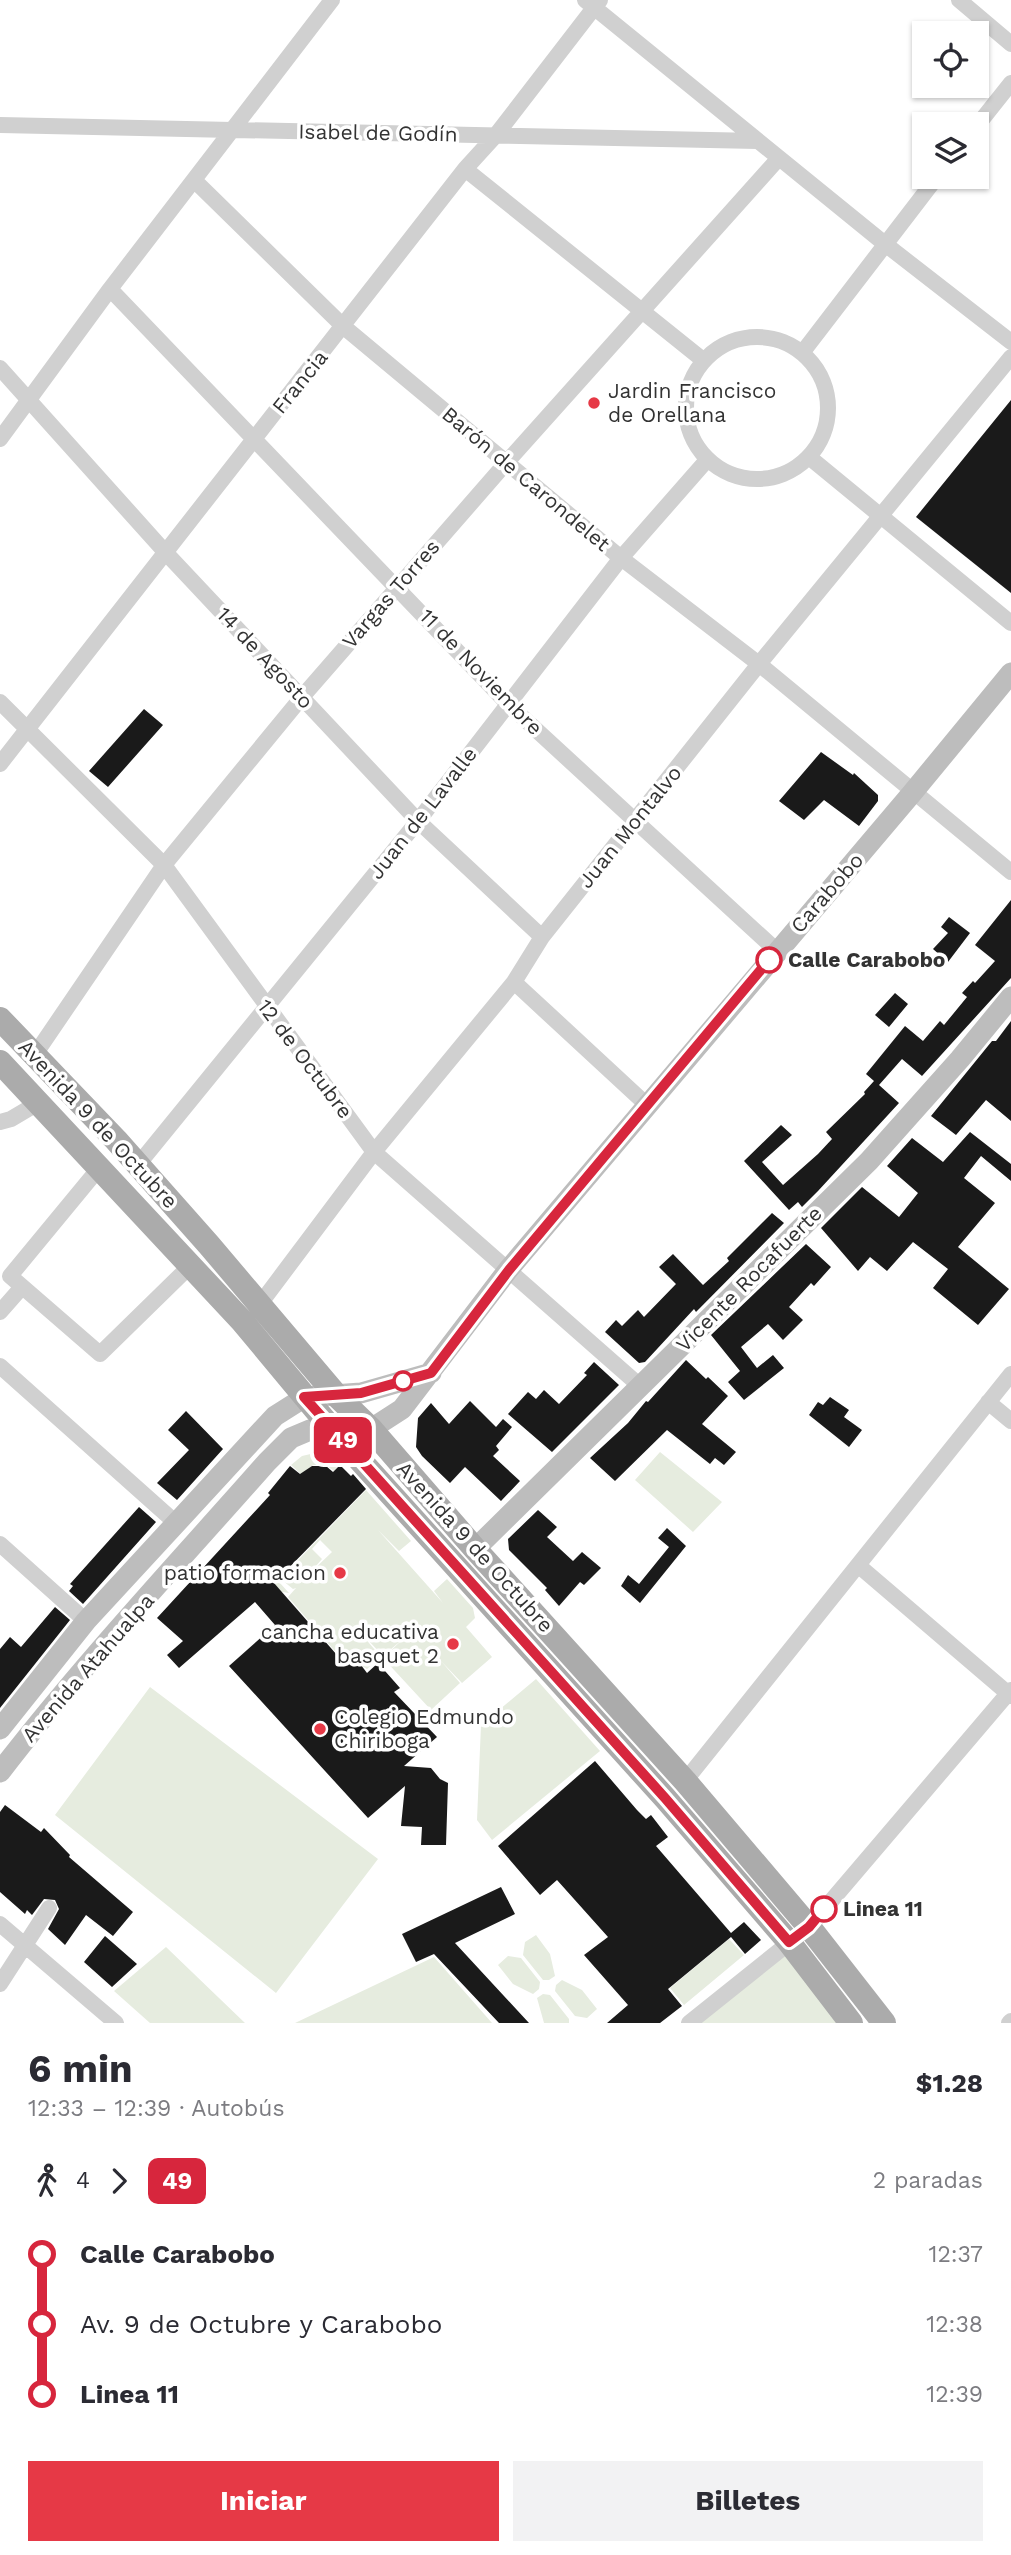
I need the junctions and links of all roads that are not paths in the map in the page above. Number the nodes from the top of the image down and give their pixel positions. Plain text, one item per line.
1 (959, 0) edge
2 (329, 1) edge
3 (593, 2) edge
4 (1011, 44) edge
5 (1011, 83) edge
6 (988, 112) edge
7 (0, 125) edge
8 (234, 130) junction
9 (496, 135) junction
10 (757, 141) junction
11 (779, 158) junction
12 (465, 169) junction
13 (195, 181) junction
14 (928, 189) edge
15 (885, 244) junction
16 (110, 289) junction
17 (643, 312) junction
18 (344, 327) junction
19 (1011, 342) edge
20 (802, 353) junction
21 (1011, 357) edge
22 (704, 360) junction
23 (0, 368) edge
24 (29, 401) junction
25 (0, 439) edge
26 (255, 439) junction
27 (809, 457) junction
28 (707, 460) junction
29 (506, 463) junction
30 (882, 515) junction
31 (166, 553) junction
32 (621, 558) junction
33 (398, 587) junction
34 (1011, 623) edge
35 (759, 664) junction
36 (1011, 673) edge
37 (302, 697) junction
38 (0, 702) edge
39 (508, 704) junction
40 (27, 730) junction
41 (0, 764) edge
42 (914, 792) junction
43 (418, 821) junction
44 (635, 821) junction
45 (164, 865) junction
46 (1011, 872) edge
47 (542, 937) junction
48 (777, 951) junction
49 (513, 982) junction
50 (1011, 997) edge
51 (266, 1006) junction
52 (0, 1019) edge
53 (34, 1055) junction
54 (0, 1062) edge
55 (38, 1103) junction
56 (648, 1105) junction
57 (0, 1122) edge
58 (374, 1152) junction
59 (137, 1166) junction
60 (100, 1167) junction
61 (190, 1266) junction
62 (509, 1270) junction
63 (16, 1281) junction
64 (260, 1304) junction
65 (0, 1312) edge
66 (0, 1366) edge
67 (431, 1373) junction
68 (1011, 1374) edge
69 (640, 1386) junction
70 (337, 1396) junction
71 (304, 1397) junction
72 (988, 1402) junction
73 (1011, 1421) edge
74 (331, 1428) junction
75 (371, 1429) junction
76 (176, 1523) junction
77 (0, 1544) edge
78 (475, 1549) junction
79 (859, 1566) junction
80 (86, 1621) junction
81 (1010, 1693) edge
82 (1, 1727) edge
83 (0, 1772) edge
84 (685, 1781) junction
85 (49, 1908) dead end
86 (0, 1924) edge
87 (809, 1927) junction
88 (789, 1942) junction
89 (25, 1947) junction
90 (0, 1984) edge
91 (116, 2023) edge
92 (689, 2023) edge
93 (851, 2023) edge
94 (884, 2023) edge

1 - 4 street
2 - 8 street
3 - 9 street, Francia
3 - 10 street
5 - 6 street
7 - 8 street, Isabel de Godín
8 - 9 street, Isabel de Godín
8 - 13 street
9 - 10 street, Isabel de Godín
9 - 12 street, Francia
10 - 11 street
11 - 15 street
11 - 17 street, Vargas Torres
12 - 17 street
12 - 18 street, Francia
13 - 16 street
13 - 18 street, Barón de Carondelet
14 - 15 street
15 - 19 street
15 - 20 street
16 - 24 street
16 - 26 street, 11 de Noviembre
17 - 22 street
17 - 29 street, Vargas Torres
18 - 26 street, Francia
18 - 29 street, Barón de Carondelet
20 - 22 street
20 - 27 street
21 - 30 street, Juan Montalvo
22 - 28 street
23 - 24 street, 14 de Agosto
24 - 25 street
24 - 31 street, 14 de Agosto
26 - 31 street, Francia
26 - 33 street, 11 de Noviembre
27 - 28 street
27 - 30 street
28 - 32 street, Juan de Lavalle
29 - 32 street, Barón de Carondelet
29 - 33 street, Vargas Torres
30 - 34 street
30 - 35 street, Juan Montalvo
31 - 37 street, 14 de Agosto
31 - 40 street, Francia
32 - 35 street, Barón de Carondelet
32 - 39 street, Juan de Lavalle
33 - 37 street, Vargas Torres
33 - 39 street, 11 de Noviembre
35 - 42 street, Barón de Carondelet
35 - 44 street, Juan Montalvo
36 - 42 main road, Carabobo
37 - 43 street, 14 de Agosto
37 - 45 street, Vargas Torres
38 - 40 street, 12 de Octubre
39 - 43 street, Juan de Lavalle
39 - 44 street, 11 de Noviembre
40 - 41 street, Francia
40 - 45 street, 12 de Octubre
42 - 46 street
42 - 48 main road, Carabobo
43 - 47 street, 14 de Agosto
43 - 51 street, Juan de Lavalle
44 - 47 street, Juan Montalvo
44 - 48 street, 11 de Noviembre
45 - 51 street, 12 de Octubre
45 - 53 street, Vargas Torres
47 - 49 street, Juan Montalvo
48 - 56 main road, Carabobo
49 - 56 street
49 - 58 street, Juan Montalvo
50 - 69 main road, Vicente Rocafuerte
51 - 58 street, 12 de Octubre
51 - 59 street, Juan de Lavalle
52 - 53 main road, Avenida 9 de Octubre
53 - 59 main road, Avenida 9 de Octubre
54 - 55 main road, Avenida 9 de Octubre
55 - 57 street
55 - 60 main road, Avenida 9 de Octubre
56 - 62 main road, Carabobo
58 - 62 street, 12 de Octubre
58 - 64 street, Juan Montalvo
59 - 64 main road, Avenida 9 de Octubre
60 - 61 main road, Avenida 9 de Octubre
60 - 63 street
61 - 63 street
61 - 71 main road, Avenida 9 de Octubre
62 - 67 main road, Carabobo
62 - 69 street, 12 de Octubre
63 - 65 street
64 - 70 main road, Avenida 9 de Octubre
66 - 76 street
67 - 70 main road
67 - 75 main road, Carabobo
68 - 72 street
69 - 78 main road, Vicente Rocafuerte
70 - 71 main road
70 - 75 main road, Avenida 9 de Octubre
71 - 74 main road, Avenida 9 de Octubre
71 - 76 main road, Avenida Atahualpa
72 - 73 street
72 - 79 street
74 - 75 main road, Avenida Atahualpa
74 - 83 main road, Avenida Atahualpa
74 - 88 main road, Avenida 9 de Octubre
75 - 78 main road, Avenida 9 de Octubre
76 - 80 main road, Avenida Atahualpa
77 - 80 street
78 - 84 main road, Avenida 9 de Octubre
79 - 81 street
79 - 84 street
80 - 82 main road, Avenida Atahualpa
81 - 87 street
84 - 87 main road, Avenida 9 de Octubre
85 - 89 street
86 - 89 street
87 - 88 street
87 - 94 main road, Avenida 9 de Octubre
88 - 92 street
88 - 93 main road, Avenida 9 de Octubre
89 - 90 street
89 - 91 street

